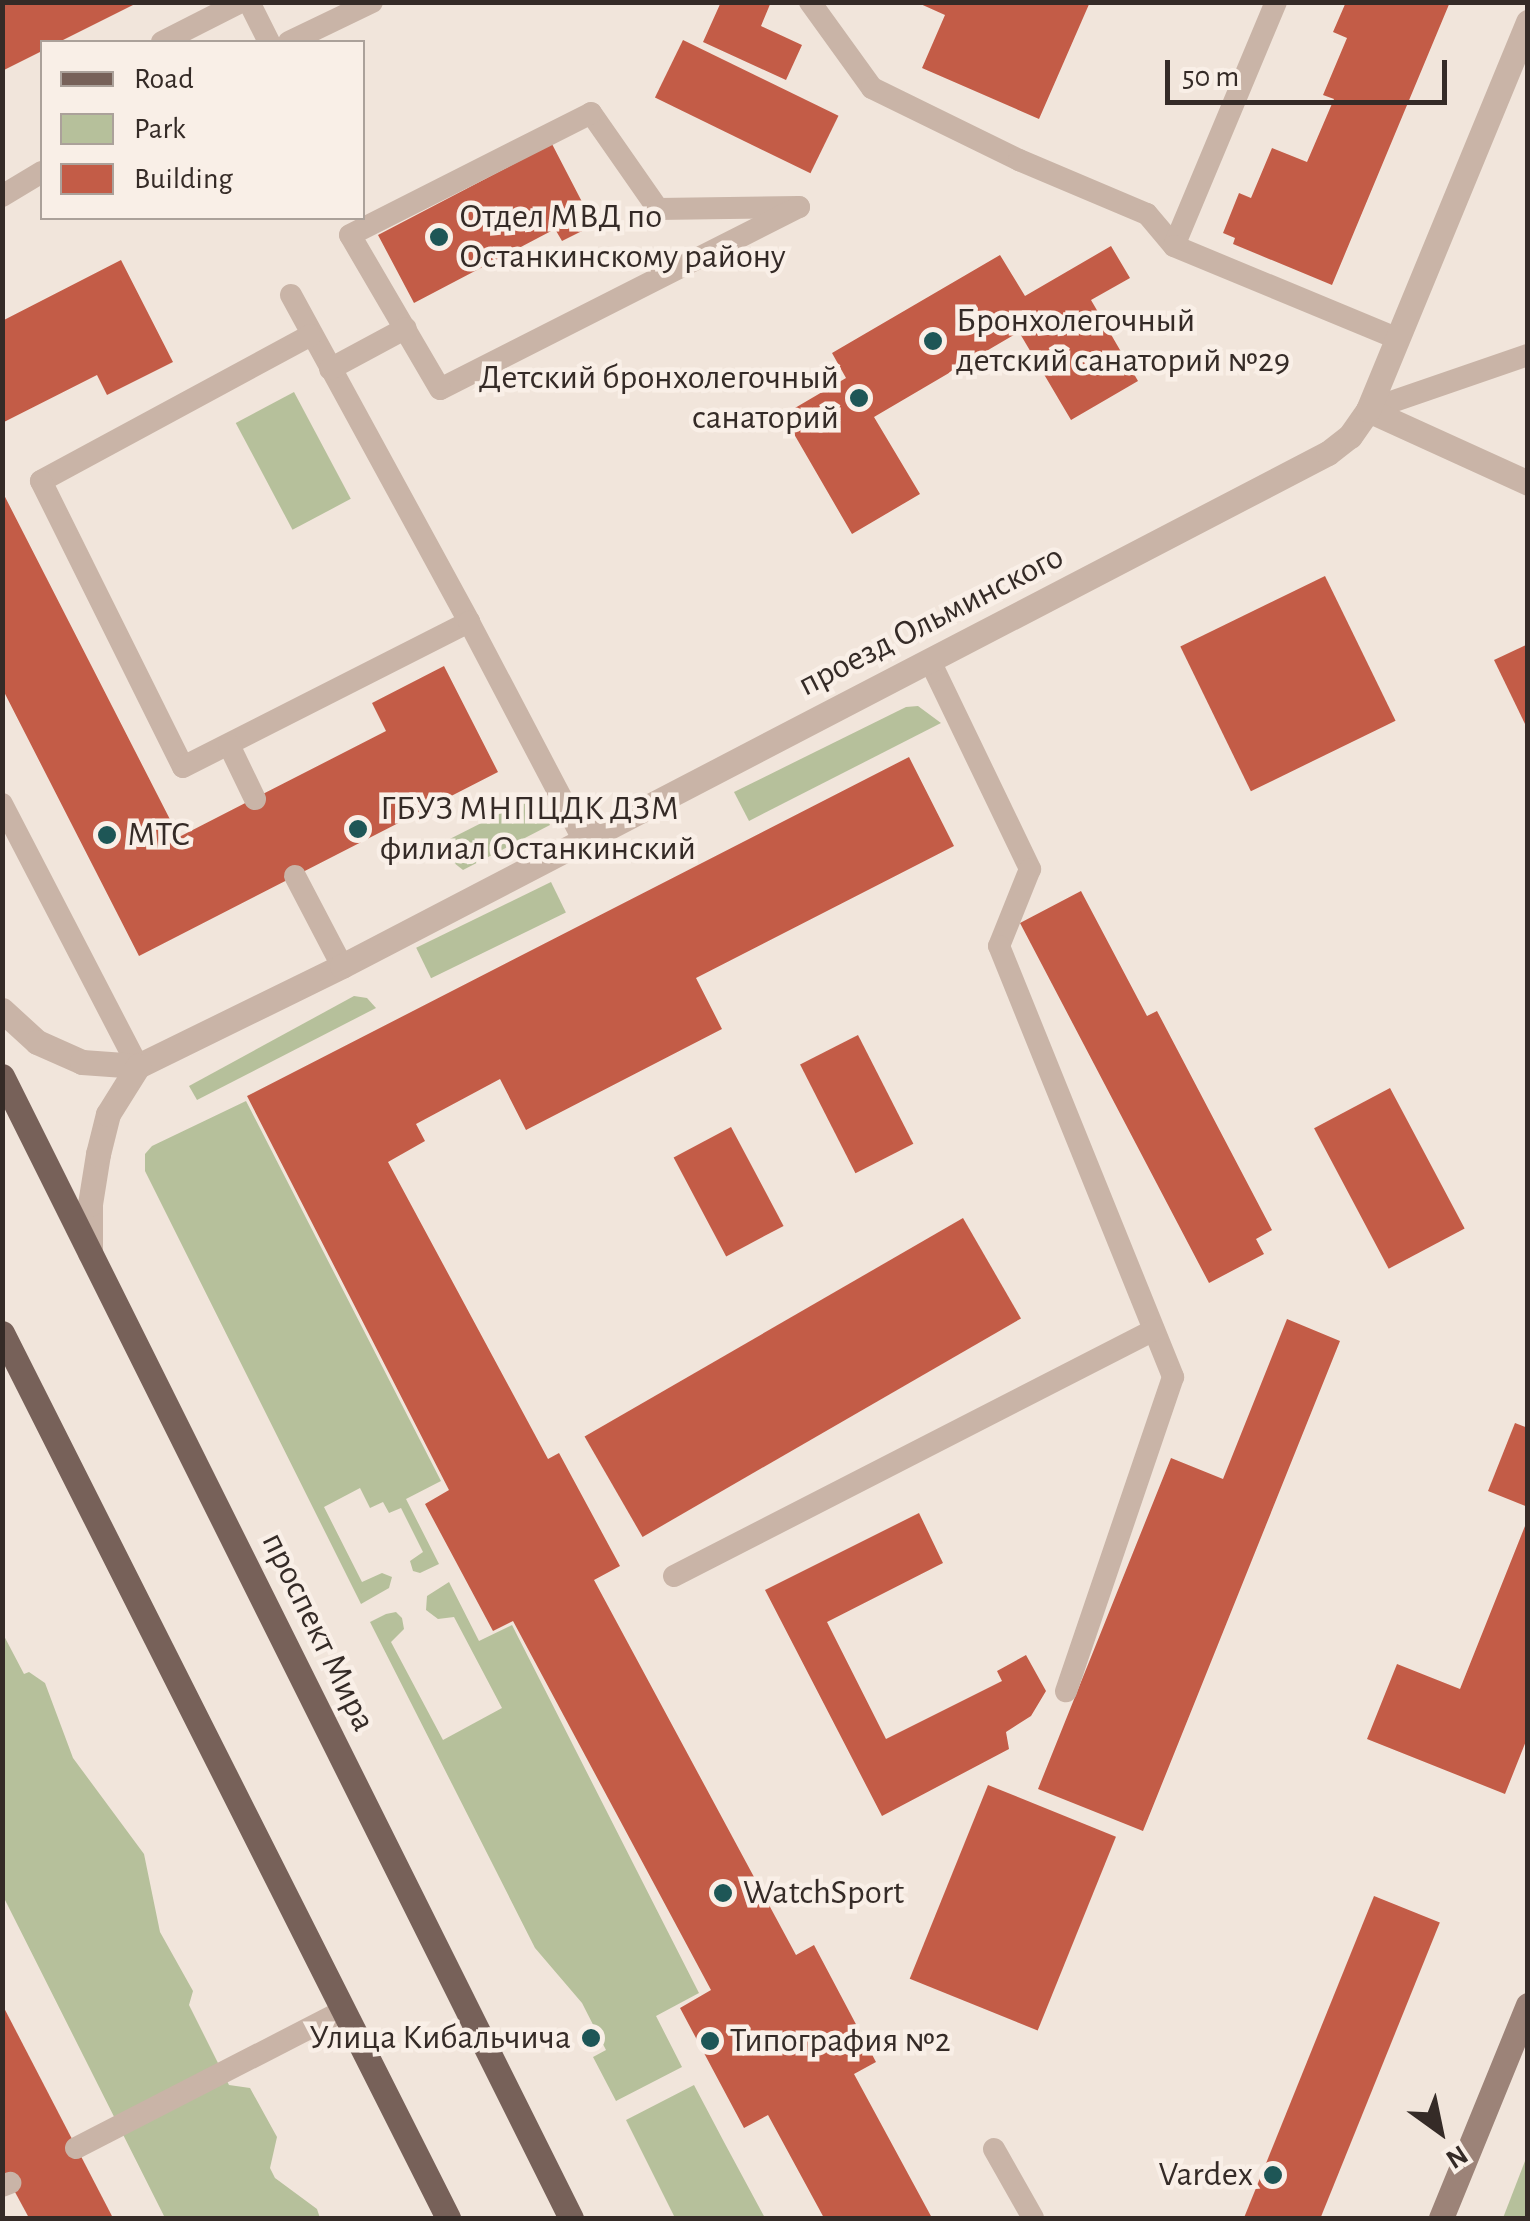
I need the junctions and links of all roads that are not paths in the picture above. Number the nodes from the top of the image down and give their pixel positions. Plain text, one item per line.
1 (241, 2) edge
2 (249, 2) edge
3 (372, 2) edge
4 (810, 2) edge
5 (1276, 2) edge
6 (1528, 22) edge
7 (166, 40) edge
8 (267, 40) edge
9 (293, 40) edge
10 (40, 173) edge
11 (2, 196) edge
12 (1174, 246) junction
13 (291, 295) dead end
14 (406, 328) junction
15 (311, 335) junction
16 (1396, 338) junction
17 (1528, 356) edge
18 (330, 369) junction
19 (1368, 410) junction
20 (1528, 483) edge
21 (469, 622) junction
22 (930, 661) junction
23 (228, 745) junction
24 (255, 798) dead end
25 (2, 804) edge
26 (583, 839) junction
27 (295, 876) dead end
28 (342, 966) junction
29 (2, 1010) edge
30 (138, 1066) junction
31 (2, 1076) edge
32 (90, 1253) junction
33 (1154, 1330) junction
34 (2, 1333) edge
35 (674, 1576) dead end
36 (1066, 1690) dead end
37 (1528, 2005) edge
38 (343, 2011) junction
39 (76, 2148) dead end
40 (994, 2150) dead end
41 (448, 2218) edge
42 (571, 2218) edge
43 (1032, 2218) edge
44 (1441, 2218) edge

1 - 7 lane
2 - 8 lane
3 - 9 lane
4 - 12 lane
5 - 12 lane
6 - 16 street, проезд Ольминского
10 - 11 lane
12 - 16 lane
13 - 15 lane
14 - 14 lane
14 - 18 lane
15 - 18 lane
15 - 23 lane
16 - 19 street, проезд Ольминского
17 - 19 lane
18 - 21 lane
19 - 20 street
19 - 22 street, проезд Ольминского
21 - 23 lane
21 - 26 lane
22 - 26 street, проезд Ольминского
22 - 33 lane
23 - 24 lane
25 - 30 lane
26 - 28 street, проезд Ольминского
27 - 28 lane
28 - 30 street, проезд Ольминского
29 - 30 street
30 - 32 street
31 - 32 main road, проспект Мира
32 - 42 main road, проспект Мира
33 - 35 lane
33 - 36 lane
34 - 38 main road
37 - 44 street
38 - 39 lane
38 - 41 main road
40 - 43 lane

